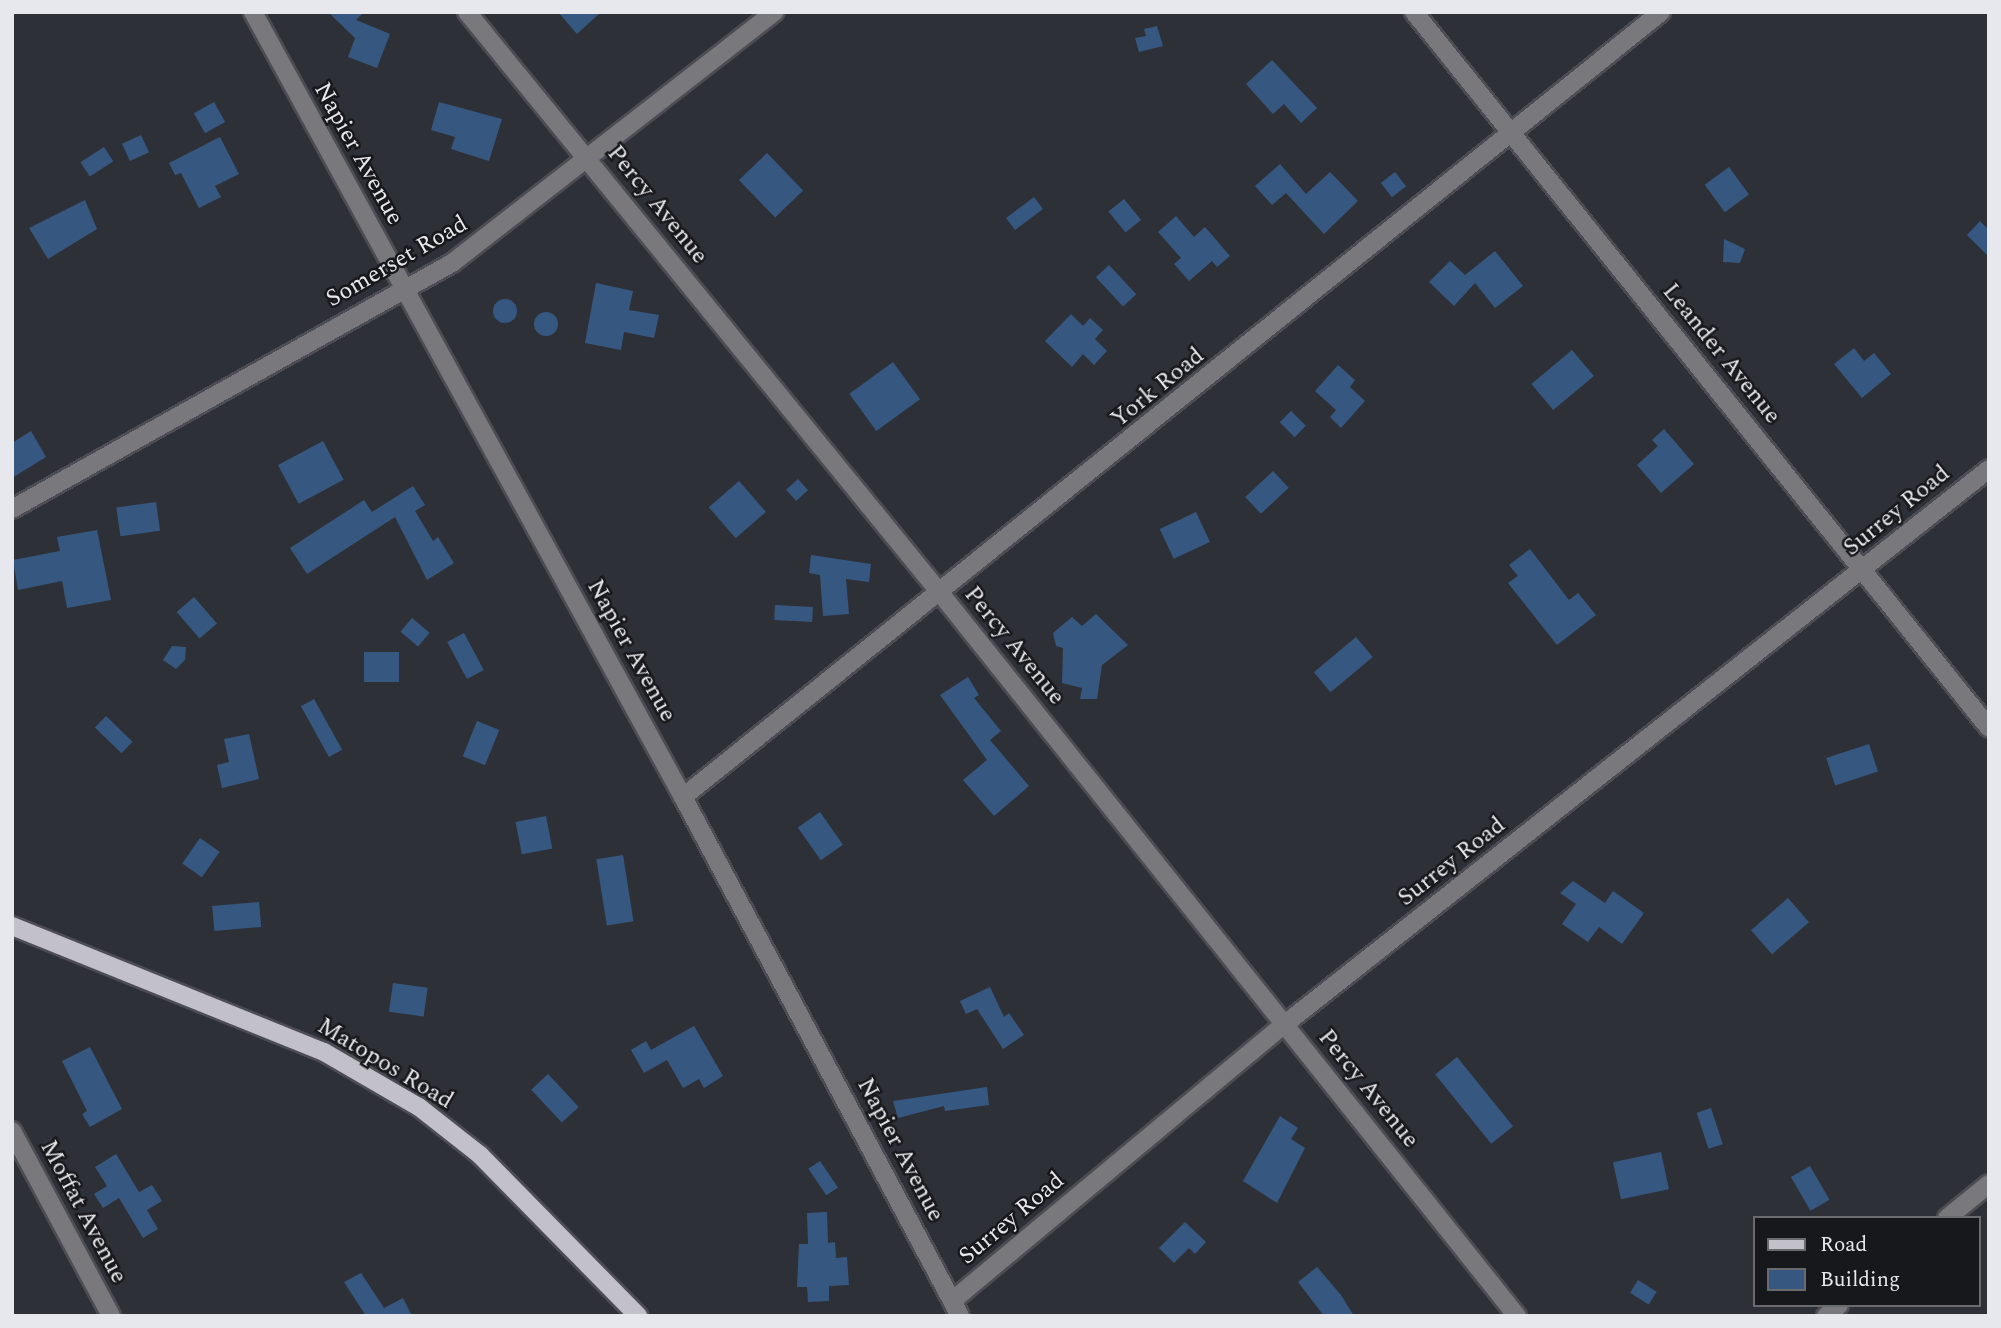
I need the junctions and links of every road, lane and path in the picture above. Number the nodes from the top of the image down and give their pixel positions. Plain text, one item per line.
1 (253, 12) edge
2 (467, 12) edge
3 (775, 12) edge
4 (1414, 12) edge
5 (1661, 12) edge
6 (1513, 134) junction
7 (589, 160) junction
8 (404, 288) junction
9 (1989, 469) edge
10 (12, 509) edge
11 (1862, 570) junction
12 (941, 594) junction
13 (1989, 728) edge
14 (683, 796) junction
15 (12, 926) edge
16 (1285, 1024) junction
17 (12, 1131) edge
18 (1989, 1184) edge
19 (1949, 1216) edge
20 (956, 1308) edge
21 (111, 1316) edge
22 (638, 1316) edge
23 (1517, 1316) edge

1 - 8 street, Napier Avenue
2 - 7 street, Percy Avenue
3 - 7 street, Somerset Road
4 - 6 street, Leander Avenue
5 - 6 street, York Road
6 - 11 street, Leander Avenue
6 - 12 street, York Road
7 - 8 street, Somerset Road
7 - 12 street, Percy Avenue
8 - 10 street, Somerset Road
8 - 14 street, Napier Avenue
9 - 11 street, Surrey Road
11 - 13 street, Leander Avenue
11 - 16 street, Surrey Road
12 - 14 street, York Road
12 - 16 street, Percy Avenue
14 - 20 street, Napier Avenue
15 - 22 main road, Matopos Road
16 - 20 street, Surrey Road
16 - 23 street, Percy Avenue
17 - 21 street, Moffat Avenue
18 - 19 street

